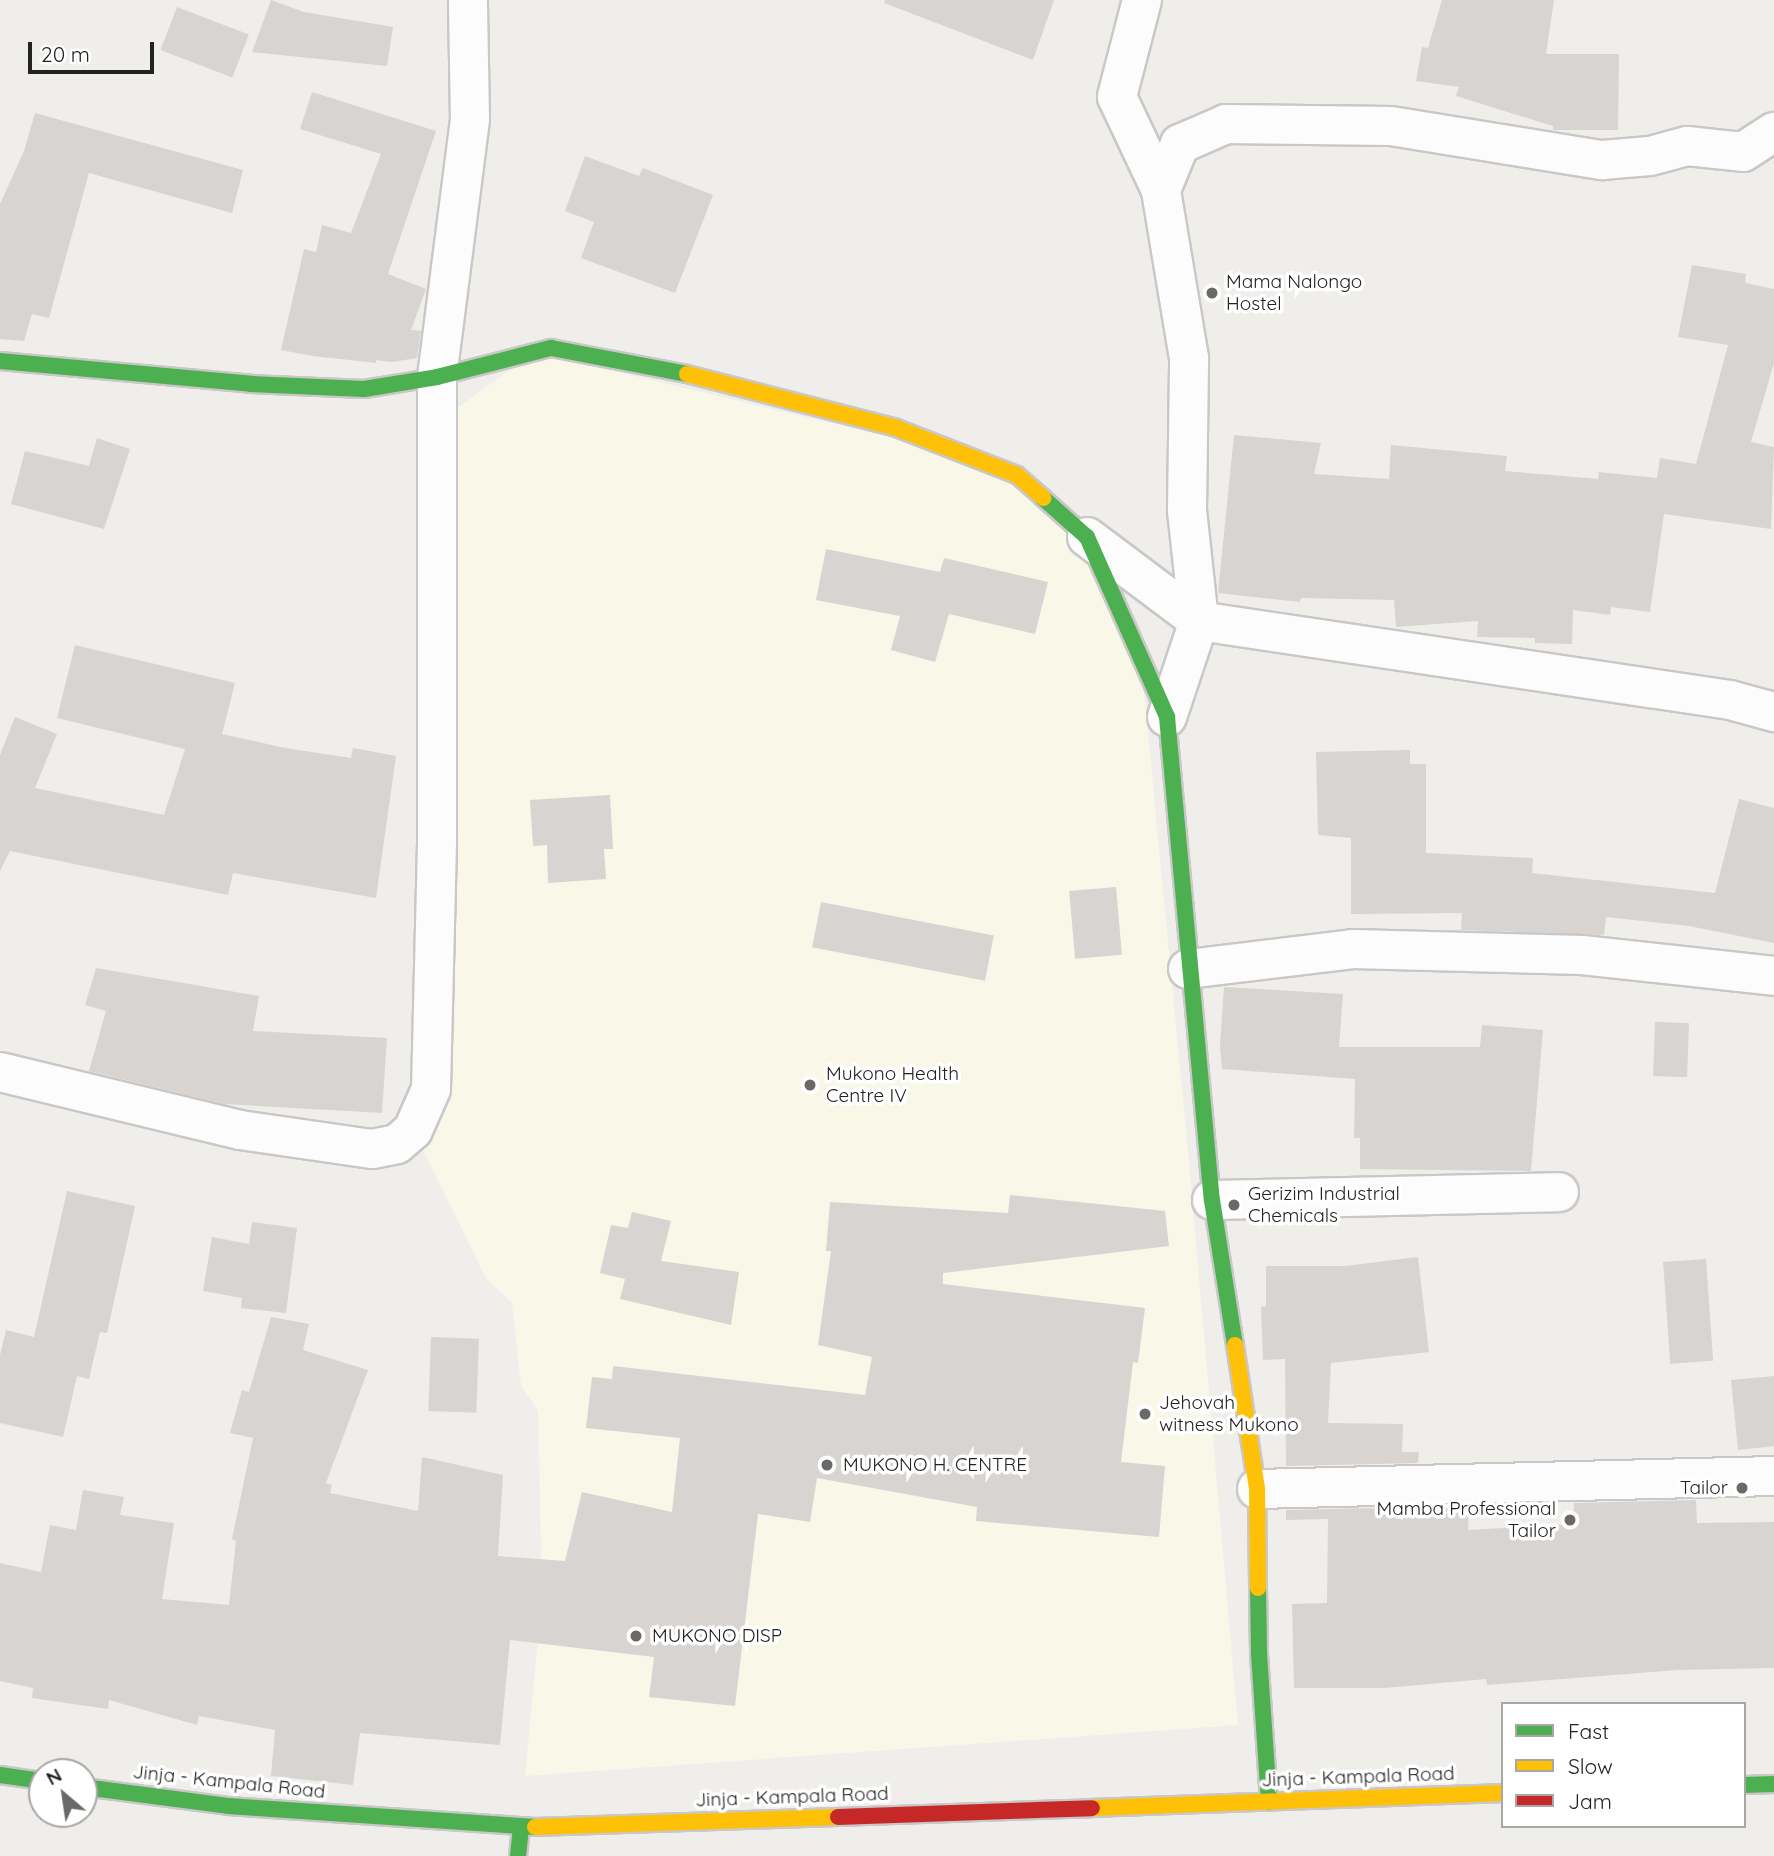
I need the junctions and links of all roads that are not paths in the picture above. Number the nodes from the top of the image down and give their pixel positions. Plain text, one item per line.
1 (468, 0) edge
2 (1142, 0) edge
3 (1774, 132) edge
4 (1161, 190) junction
5 (0, 361) edge
6 (437, 377) junction
7 (1087, 537) junction
8 (1199, 621) junction
9 (1774, 712) edge
10 (1167, 717) junction
11 (1188, 970) junction
12 (1774, 976) edge
13 (0, 1072) edge
14 (1559, 1192) dead end
15 (1212, 1200) junction
16 (1774, 1476) edge
17 (1257, 1489) junction
18 (0, 1775) edge
19 (28, 1779) edge
20 (1774, 1784) edge
21 (1746, 1785) edge
22 (98, 1789) edge
23 (1501, 1793) edge
24 (1269, 1802) junction
25 (522, 1828) junction
26 (518, 1856) edge

1 - 6 street
2 - 4 street
3 - 4 street
4 - 8 street
5 - 6 main road
6 - 7 main road
6 - 13 street
7 - 8 street
7 - 10 main road
8 - 9 street
8 - 10 street
10 - 11 main road
11 - 12 street
11 - 15 main road
14 - 15 street
15 - 17 main road
16 - 17 street
17 - 24 main road
18 - 19 main road
20 - 21 main road
22 - 25 main road, Jinja - Kampala Road
23 - 24 main road, Jinja - Kampala Road
24 - 25 main road, Jinja - Kampala Road
25 - 26 main road

